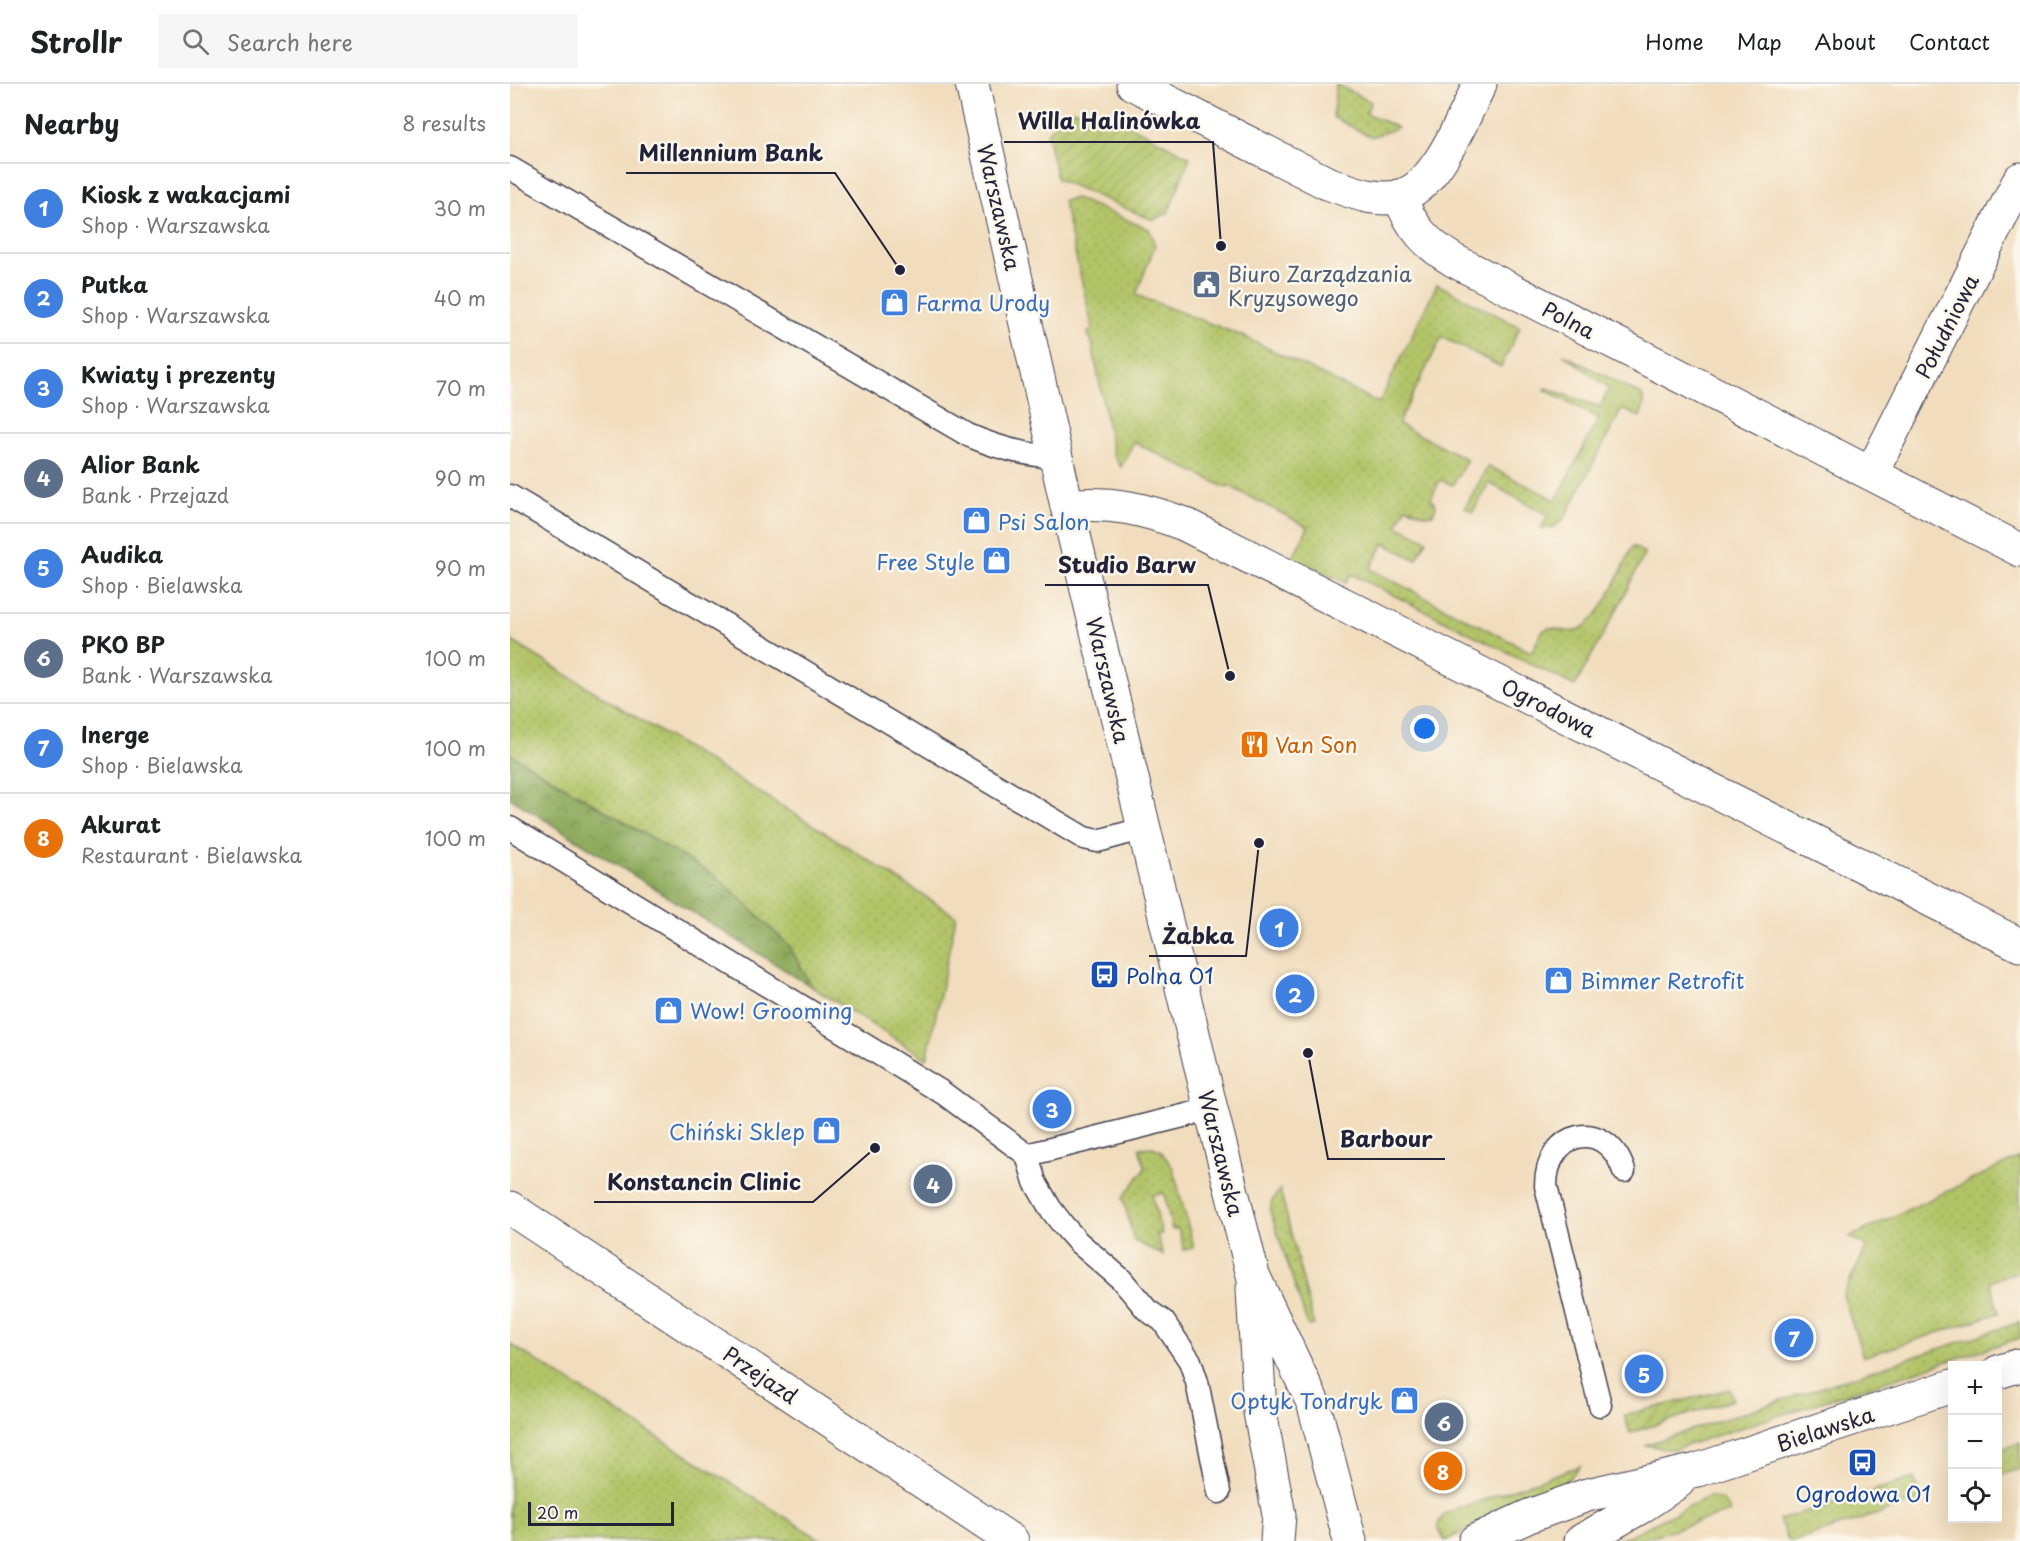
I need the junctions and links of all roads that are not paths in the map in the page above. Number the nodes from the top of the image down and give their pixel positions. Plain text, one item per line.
1 (972, 84) edge
2 (1133, 84) edge
3 (1480, 84) edge
4 (510, 168) edge
5 (2020, 179) edge
6 (1399, 196) junction
7 (1056, 457) junction
8 (1871, 474) junction
9 (510, 496) edge
10 (1067, 506) junction
11 (2020, 550) edge
12 (510, 828) edge
13 (1145, 828) junction
14 (2020, 945) edge
15 (1211, 1109) junction
16 (1026, 1155) junction
17 (1624, 1171) dead end
18 (510, 1208) edge
19 (1253, 1275) junction
20 (2020, 1365) edge
21 (2002, 1371) edge
22 (1948, 1388) edge
23 (1600, 1405) dead end
24 (1697, 1470) junction
25 (1219, 1492) dead end
26 (1012, 1541) edge
27 (1277, 1541) edge
28 (1350, 1541) edge
29 (1475, 1541) edge
30 (1581, 1541) edge

1 - 7 street, Warszawska
2 - 6 street
3 - 6 street
4 - 7 lane
5 - 8 street, Południowa
6 - 8 street, Polna
7 - 10 street, Warszawska
8 - 11 street, Polna
9 - 13 lane
10 - 13 street, Warszawska
10 - 14 street, Ogrodowa
12 - 16 lane
13 - 15 street, Warszawska
15 - 16 lane
15 - 19 street, Warszawska
16 - 25 lane
17 - 23 lane
18 - 26 street, Przejazd
19 - 27 street, Warszawska
19 - 28 street, Warszawska
20 - 21 street
22 - 24 street, Bielawska
24 - 29 street, Bielawska
24 - 30 street, Bielawska

